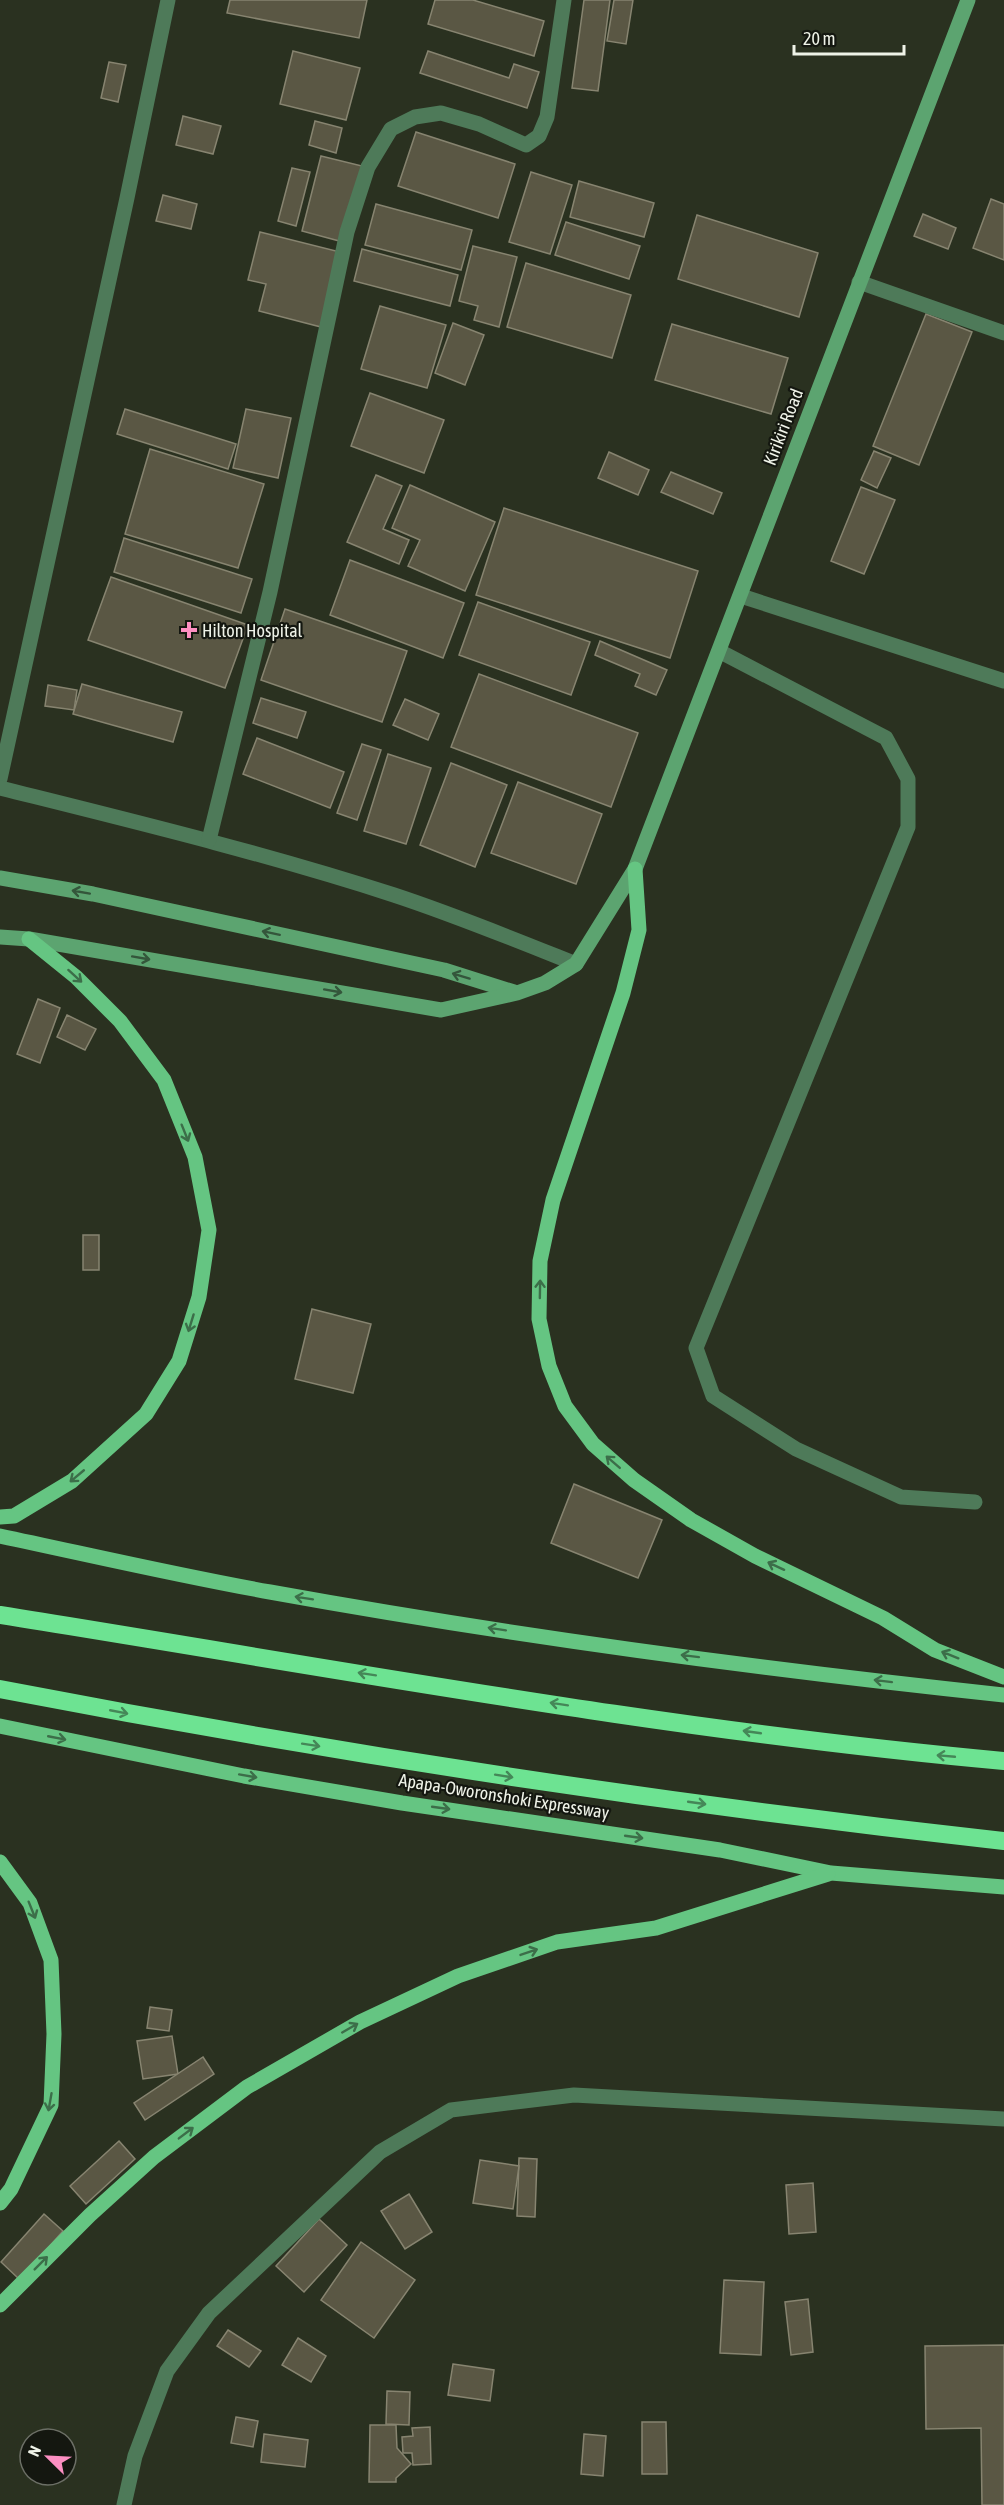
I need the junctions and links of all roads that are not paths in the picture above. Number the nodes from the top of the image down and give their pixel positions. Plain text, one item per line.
1 (168, 0) edge
2 (564, 0) edge
3 (968, 0) edge
4 (859, 282) junction
5 (1004, 333) edge
6 (741, 596) junction
7 (719, 651) junction
8 (1004, 681) edge
9 (0, 778) edge
10 (0, 788) edge
11 (209, 840) junction
12 (635, 869) junction
13 (0, 878) edge
14 (0, 938) edge
15 (29, 939) junction
16 (576, 964) junction
17 (517, 993) junction
18 (975, 1502) dead end
19 (0, 1517) edge
20 (0, 1536) edge
21 (0, 1615) edge
22 (1004, 1677) edge
23 (0, 1689) edge
24 (1004, 1695) edge
25 (0, 1726) edge
26 (1004, 1761) edge
27 (1004, 1841) edge
28 (0, 1862) edge
29 (831, 1873) junction
30 (1004, 1887) edge
31 (1004, 2119) edge
32 (0, 2203) edge
33 (0, 2305) edge
34 (124, 2505) edge

1 - 9 street
2 - 11 street
3 - 4 main road, Kirikiri Road
4 - 5 street
4 - 6 main road, Kirikiri Road
6 - 7 main road, Kirikiri Road
6 - 8 street
7 - 12 main road, Kirikiri Road
7 - 18 street
10 - 11 street
11 - 16 street
12 - 16 main road, Kirikiri Road
22 -> 12 main road
17 -> 13 main road
14 - 15 main road
15 -> 17 main road
15 -> 19 main road
16 - 17 main road
24 -> 20 main road
26 -> 21 highway
23 -> 27 highway, Apapa-Oworonshoki Expressway
25 -> 29 main road, Apapa-Oworonshoki Expressway
28 -> 32 main road
29 - 30 main road, Apapa-Oworonshoki Expressway
33 -> 29 main road
31 - 34 street

